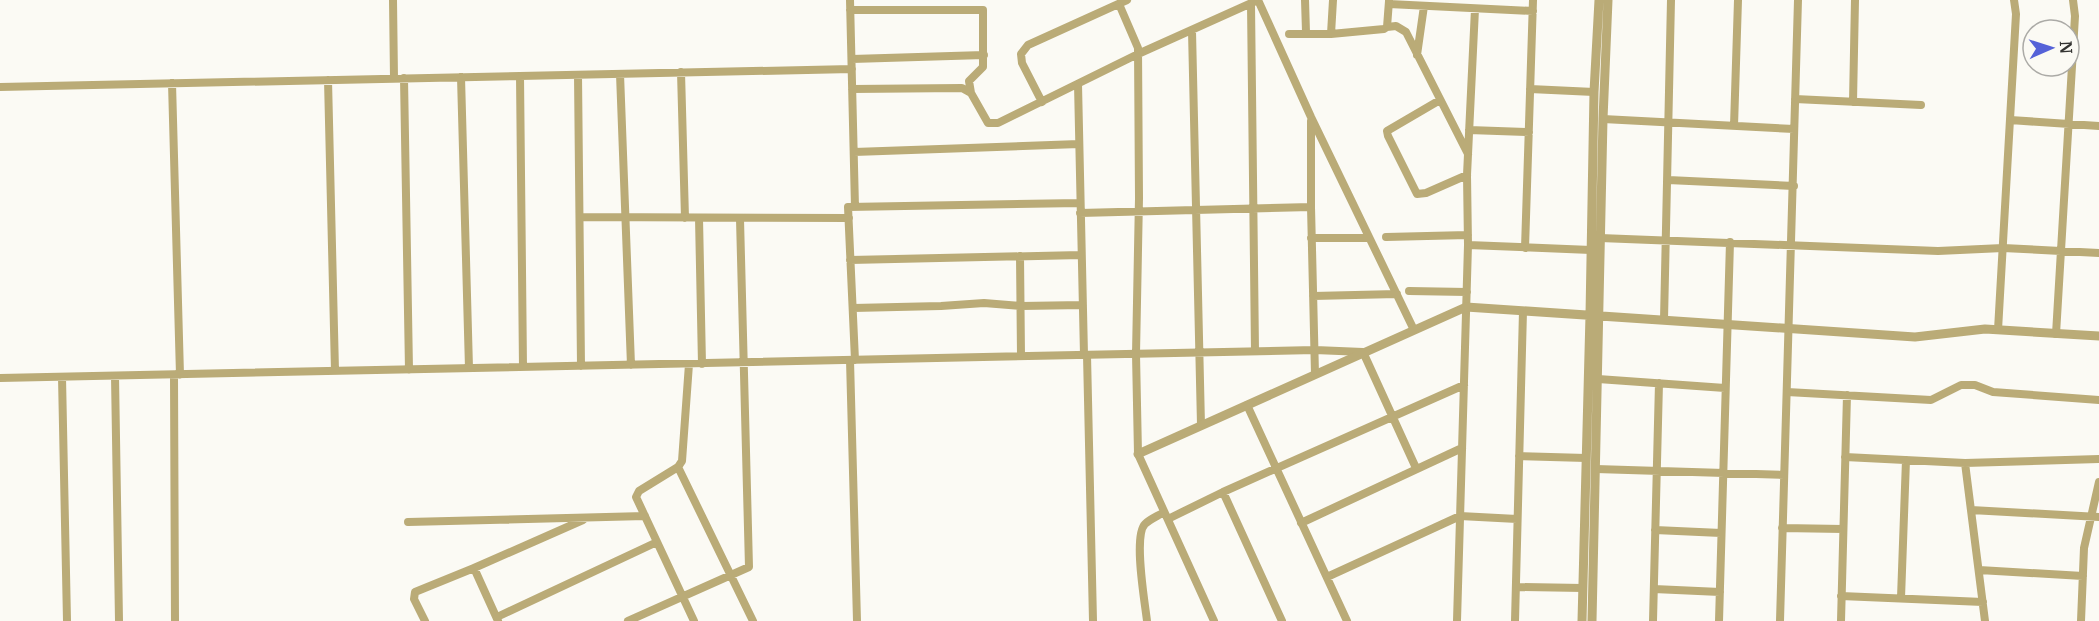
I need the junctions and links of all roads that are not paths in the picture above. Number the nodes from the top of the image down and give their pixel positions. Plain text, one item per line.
1 (393, 0) edge
2 (850, 0) edge
3 (1305, 0) edge
4 (1333, 0) edge
5 (1533, 0) edge
6 (1599, 0) edge
7 (1608, 0) edge
8 (1671, 0) edge
9 (1738, 0) edge
10 (1798, 0) edge
11 (1855, 0) edge
12 (2014, 0) edge
13 (2073, 0) edge
14 (1256, 1) edge
15 (1123, 2) edge
16 (1389, 2) edge
17 (1424, 6) junction
18 (1475, 9) junction
19 (850, 10) junction
20 (1533, 11) junction
21 (1387, 27) junction
22 (1192, 31) junction
23 (1306, 32) junction
24 (1288, 34) dead end
25 (1331, 34) junction
26 (1138, 54) junction
27 (984, 55) junction
28 (1417, 55) junction
29 (852, 59) junction
30 (852, 69) junction
31 (681, 72) junction
32 (620, 74) junction
33 (578, 75) junction
34 (520, 76) junction
35 (461, 77) junction
36 (394, 78) junction
37 (404, 78) junction
38 (328, 80) junction
39 (172, 83) junction
40 (1078, 84) junction
41 (0, 87) edge
42 (1530, 88) junction
43 (852, 89) junction
44 (1594, 92) junction
45 (971, 93) junction
46 (1795, 99) junction
47 (1440, 100) junction
48 (1042, 102) junction
49 (1853, 102) junction
50 (1921, 105) dead end
51 (1311, 117) junction
52 (1603, 119) junction
53 (2010, 120) junction
54 (1668, 123) junction
55 (2069, 124) junction
56 (1734, 126) junction
57 (2099, 126) edge
58 (1794, 129) junction
59 (1469, 130) junction
60 (1529, 132) junction
61 (1079, 144) junction
62 (854, 152) junction
63 (1468, 154) junction
64 (1467, 176) junction
65 (1668, 180) junction
66 (1794, 186) junction
67 (1080, 203) junction
68 (855, 207) junction
69 (1311, 207) junction
70 (1253, 208) junction
71 (1196, 210) junction
72 (1139, 211) junction
73 (1080, 213) junction
74 (625, 216) junction
75 (580, 217) junction
76 (685, 218) junction
77 (699, 218) junction
78 (849, 218) junction
79 (740, 219) junction
80 (1468, 235) junction
81 (1386, 237) dead end
82 (1311, 238) junction
83 (1370, 238) junction
84 (1600, 238) junction
85 (1667, 239) junction
86 (1730, 242) junction
87 (1468, 245) junction
88 (1791, 246) junction
89 (1525, 248) junction
90 (2003, 248) junction
91 (1591, 250) junction
92 (2061, 251) junction
93 (2099, 253) edge
94 (1081, 255) junction
95 (1020, 256) junction
96 (850, 260) junction
97 (1409, 291) dead end
98 (1467, 292) junction
99 (1397, 294) junction
100 (1313, 296) junction
101 (1083, 305) junction
102 (1021, 306) junction
103 (1466, 307) junction
104 (853, 308) junction
105 (1522, 311) junction
106 (1595, 315) junction
107 (1664, 321) junction
108 (1727, 325) junction
109 (1788, 329) junction
110 (1414, 330) junction
111 (1998, 330) junction
112 (2056, 334) junction
113 (2099, 336) edge
114 (1315, 350) junction
115 (1255, 351) junction
116 (1363, 352) junction
117 (1198, 353) junction
118 (1136, 354) junction
119 (1085, 355) junction
120 (1022, 356) junction
121 (852, 360) junction
122 (743, 362) junction
123 (702, 363) junction
124 (689, 364) junction
125 (631, 365) junction
126 (581, 366) junction
127 (523, 367) junction
128 (469, 368) junction
129 (409, 370) junction
130 (335, 371) junction
131 (1315, 374) junction
132 (177, 375) junction
133 (115, 376) junction
134 (62, 377) junction
135 (0, 378) edge
136 (1598, 379) junction
137 (1659, 383) junction
138 (1464, 385) junction
139 (1725, 388) junction
140 (1786, 392) junction
141 (1847, 396) junction
142 (2099, 400) edge
143 (1247, 405) junction
144 (1392, 416) junction
145 (1201, 425) junction
146 (1462, 448) junction
147 (1138, 454) junction
148 (1519, 456) junction
149 (1845, 457) junction
150 (1586, 458) junction
151 (2099, 459) edge
152 (1906, 460) junction
153 (1965, 463) junction
154 (678, 467) junction
155 (1276, 468) junction
156 (1416, 468) junction
157 (1596, 469) junction
158 (1657, 471) junction
159 (1723, 473) junction
160 (1784, 475) junction
161 (2099, 482) edge
162 (1223, 492) junction
163 (1971, 510) junction
164 (1166, 515) junction
165 (645, 516) junction
166 (1460, 516) junction
167 (2095, 517) edge
168 (587, 518) junction
169 (1517, 519) junction
170 (408, 522) dead end
171 (1302, 523) junction
172 (1782, 528) junction
173 (1843, 529) junction
174 (1655, 530) junction
175 (1722, 533) junction
176 (657, 542) junction
177 (474, 568) junction
178 (1979, 570) junction
179 (732, 575) junction
180 (2083, 576) junction
181 (1327, 577) junction
182 (1516, 587) junction
183 (1583, 588) junction
184 (1653, 589) junction
185 (1720, 592) junction
186 (1841, 596) junction
187 (682, 597) junction
188 (1901, 598) junction
189 (1983, 602) junction
190 (497, 619) edge
191 (67, 621) edge
192 (119, 621) edge
193 (176, 621) edge
194 (425, 621) edge
195 (629, 621) edge
196 (694, 621) edge
197 (753, 621) edge
198 (857, 621) edge
199 (1093, 621) edge
200 (1147, 621) edge
201 (1214, 621) edge
202 (1282, 621) edge
203 (1347, 621) edge
204 (1457, 621) edge
205 (1515, 621) edge
206 (1582, 621) edge
207 (1592, 621) edge
208 (1653, 621) edge
209 (1719, 621) edge
210 (1780, 621) edge
211 (1841, 621) edge
212 (1985, 621) edge
213 (2081, 621) edge

1 - 36 street
2 - 19 street
3 - 23 street
4 - 25 street
5 - 20 street
6 - 44 street
7 - 52 street
8 - 54 street
9 - 56 street
10 - 46 street
11 - 49 street
12 - 53 street
13 - 55 street
14 - 22 street
14 - 51 street
14 - 70 street
15 - 26 street
15 - 48 street
16 - 17 street
16 - 21 street
17 - 18 street
17 - 28 street
18 - 20 street
18 - 59 street
19 - 27 street
19 - 29 street
20 - 42 street
21 - 25 street
21 - 28 street
22 - 26 street
22 - 71 street
23 - 24 street
23 - 25 street
26 - 40 street
26 - 72 street
27 - 29 street
27 - 45 street
28 - 47 street
29 - 30 street
30 - 31 street
30 - 43 street
31 - 32 street
31 - 76 street
32 - 33 street
32 - 74 street
33 - 34 street
33 - 75 street
34 - 35 street
34 - 127 street
35 - 37 street
35 - 128 street
36 - 37 street
36 - 38 street
37 - 129 street
38 - 39 street
38 - 130 street
39 - 41 street
39 - 132 street
40 - 48 street
40 - 61 street
42 - 44 street
42 - 60 street
43 - 45 street
43 - 62 street
44 - 91 street
45 - 48 street
46 - 49 street
46 - 58 street
47 - 63 street
47 - 64 street
49 - 50 street
51 - 69 street
51 - 83 street
52 - 54 street
52 - 84 street
53 - 55 street
53 - 90 street
54 - 56 street
54 - 65 street
55 - 57 street
55 - 92 street
56 - 58 street
58 - 66 street
59 - 60 street
59 - 63 street
60 - 89 street
61 - 62 street
61 - 67 street
62 - 68 street
63 - 64 street
64 - 80 street
65 - 66 street
65 - 85 street
66 - 88 street
67 - 68 street
67 - 73 street
68 - 78 street
69 - 70 street
69 - 82 street
70 - 71 street
70 - 115 street
71 - 72 street
71 - 117 street
72 - 73 street
72 - 118 street
73 - 94 street
74 - 75 street
74 - 76 street
74 - 125 street
75 - 126 street
76 - 77 street
77 - 79 street
77 - 123 street
78 - 79 street
78 - 96 street
79 - 122 street
80 - 81 street
80 - 87 street
82 - 83 street
82 - 100 street
83 - 99 street
84 - 85 street
84 - 106 street
85 - 86 street
85 - 107 street
86 - 88 street
86 - 108 street
87 - 89 street
87 - 98 street
88 - 90 street
88 - 109 street
89 - 91 street
90 - 92 street
90 - 111 street
91 - 106 street
92 - 93 street
92 - 112 street
94 - 95 street
94 - 101 street
95 - 96 street
95 - 102 street
96 - 104 street
97 - 98 street
98 - 103 street
99 - 100 street
99 - 110 street
100 - 114 street
101 - 102 street
101 - 119 street
102 - 104 street
102 - 120 street
103 - 105 street
103 - 110 street
103 - 138 street
104 - 121 street
105 - 106 street
105 - 148 street
106 - 107 street
106 - 136 street
106 - 150 street
107 - 108 street
108 - 109 street
108 - 139 street
109 - 111 street
109 - 140 street
110 - 116 street
111 - 112 street
112 - 113 street
114 - 115 street
114 - 116 street
114 - 131 street
115 - 117 street
116 - 131 street
116 - 144 street
117 - 118 street
117 - 145 street
118 - 119 street
118 - 147 street
119 - 120 street
119 - 199 street
120 - 121 street
121 - 122 street
121 - 198 street
122 - 123 street
122 - 179 street
123 - 124 street
124 - 125 street
124 - 154 street
125 - 126 street
126 - 127 street
127 - 128 street
128 - 129 street
129 - 130 street
130 - 132 street
131 - 143 street
132 - 133 street
132 - 193 street
133 - 134 street
133 - 192 street
134 - 135 street
134 - 191 street
136 - 137 street
136 - 157 street
137 - 139 street
137 - 158 street
138 - 144 street
138 - 146 street
139 - 159 street
140 - 141 street
140 - 160 street
141 - 142 street
141 - 149 street
143 - 145 street
143 - 155 street
144 - 155 street
144 - 156 street
145 - 147 street
146 - 156 street
146 - 166 street
147 - 164 street
148 - 150 street
148 - 169 street
149 - 152 street
149 - 173 street
150 - 183 street
151 - 153 street
152 - 153 street
152 - 188 street
153 - 163 street
154 - 165 street
154 - 179 street
155 - 162 street
155 - 171 street
156 - 171 street
157 - 158 street
157 - 207 street
158 - 159 street
158 - 174 street
159 - 160 street
159 - 175 street
160 - 172 street
161 - 167 street
162 - 164 street
162 - 202 street
163 - 167 street
163 - 178 street
164 - 200 street
164 - 201 street
165 - 168 street
165 - 176 street
166 - 169 street
166 - 181 street
166 - 204 street
167 - 180 street
168 - 170 street
168 - 177 street
169 - 182 street
171 - 181 street
172 - 173 street
172 - 210 street
173 - 186 street
174 - 175 street
174 - 184 street
175 - 185 street
176 - 187 street
176 - 190 street
177 - 190 street
177 - 194 street
178 - 180 street
178 - 189 street
179 - 187 street
179 - 197 street
180 - 213 street
181 - 203 street
182 - 183 street
182 - 205 street
183 - 206 street
184 - 185 street
184 - 208 street
185 - 209 street
186 - 188 street
186 - 211 street
187 - 195 street
187 - 196 street
188 - 189 street
189 - 212 street

